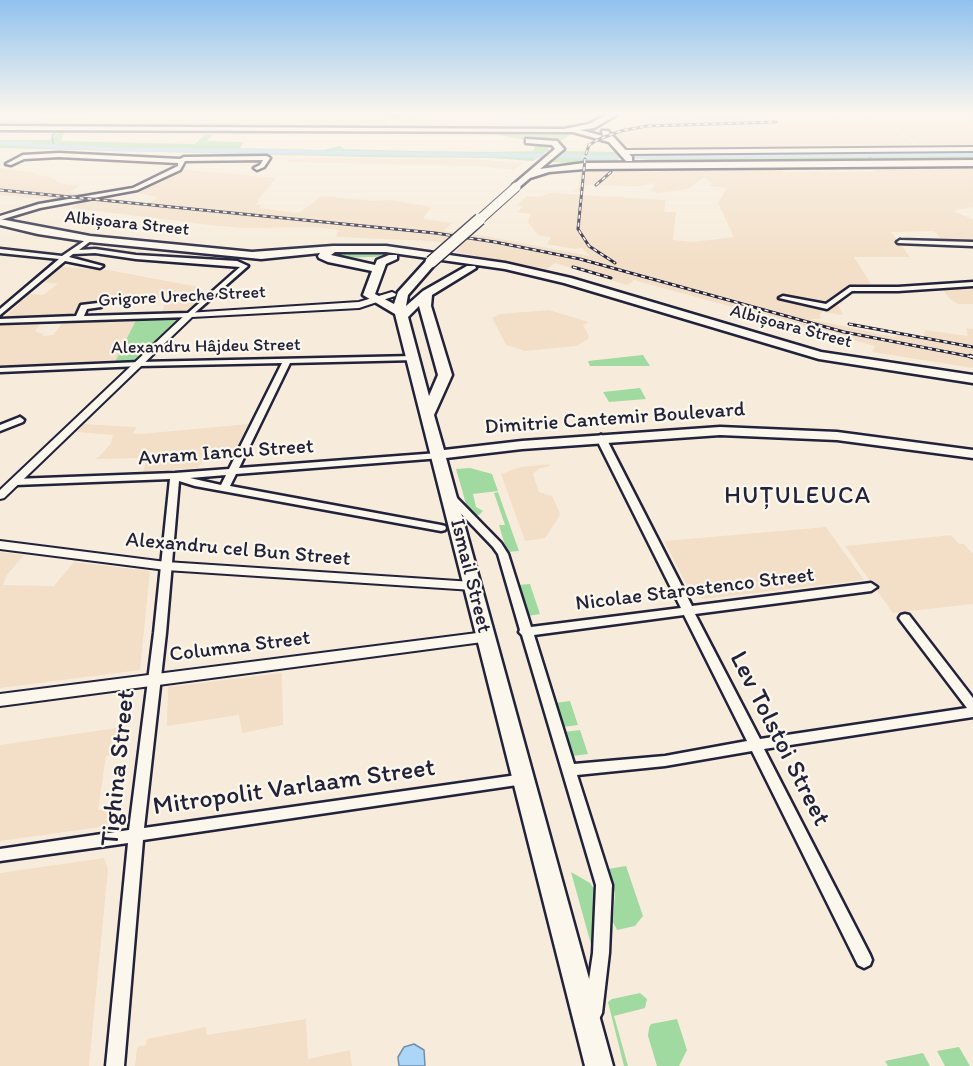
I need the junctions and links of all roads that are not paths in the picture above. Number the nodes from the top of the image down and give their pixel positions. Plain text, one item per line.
1 (182, 164) edge
2 (263, 164) edge
3 (542, 164) edge
4 (551, 164) edge
5 (664, 164) joint
6 (742, 164) edge
7 (608, 165) joint
8 (565, 167) junction
9 (257, 168) dead end
10 (530, 175) junction
11 (0, 220) edge
12 (90, 239) junction
13 (900, 242) dead end
14 (973, 244) edge
15 (0, 251) edge
16 (71, 252) junction
17 (333, 255) junction
18 (393, 257) junction
19 (64, 258) junction
20 (100, 266) dead end
21 (471, 268) junction
22 (378, 269) junction
23 (531, 274) junction
24 (973, 284) edge
25 (399, 292) junction
26 (427, 293) junction
27 (371, 297) junction
28 (783, 298) dead end
29 (98, 305) dead end
30 (0, 314) edge
31 (190, 315) junction
32 (402, 315) junction
33 (79, 318) junction
34 (0, 321) edge
35 (434, 337) junction
36 (413, 358) junction
37 (287, 361) junction
38 (140, 364) junction
39 (0, 370) edge
40 (973, 379) edge
41 (426, 416) junction
42 (20, 420) dead end
43 (0, 428) edge
44 (601, 438) junction
45 (973, 454) edge
46 (438, 456) junction
47 (234, 472) junction
48 (175, 476) junction
49 (15, 482) junction
50 (225, 487) junction
51 (0, 496) edge
52 (450, 497) junction
53 (441, 528) dead end
54 (0, 545) edge
55 (166, 566) junction
56 (473, 586) junction
57 (871, 587) dead end
58 (687, 611) junction
59 (905, 618) dead end
60 (525, 632) junction
61 (485, 637) junction
62 (154, 681) junction
63 (0, 700) edge
64 (973, 707) edge
65 (973, 712) edge
66 (755, 745) junction
67 (569, 770) junction
68 (524, 779) junction
69 (136, 836) junction
70 (0, 855) edge
71 (864, 960) dead end
72 (591, 1034) junction
73 (115, 1066) edge
74 (599, 1066) edge

1 - 11 street
2 - 9 street
3 - 10 main road
4 - 8 main road
5 - 6 main road
5 - 7 main road
7 - 8 main road
8 - 10 main road
10 - 25 main road, bridge
11 - 12 main road, Albișoara Street
12 - 16 street
12 - 17 main road, Albișoara Street
13 - 14 street
15 - 19 street
16 - 19 street
16 - 31 street
17 - 18 main road, Albișoara Street
17 - 22 main road
17 - 23 main road, Albișoara Street
18 - 21 main road, Albișoara Street
18 - 22 main road
19 - 20 street
19 - 30 street
21 - 23 main road, Albișoara Street
21 - 26 main road
22 - 27 main road
23 - 40 main road, Albișoara Street
24 - 28 street
25 - 26 main road
25 - 27 main road
25 - 32 main road, Ismail Street
26 - 32 main road
26 - 35 main road
27 - 31 street, Grigore Ureche Street
27 - 32 main road
29 - 33 street
31 - 33 street, Grigore Ureche Street
31 - 38 street
32 - 35 main road
32 - 36 main road, Ismail Street
33 - 34 street, Grigore Ureche Street
35 - 41 main road
36 - 37 street, Alexandru Hâjdeu Street
36 - 41 main road, Ismail Street
37 - 38 street, Alexandru Hâjdeu Street
37 - 47 street
38 - 39 street, Alexandru Hâjdeu Street
38 - 49 street
41 - 46 main road, Ismail Street
42 - 43 street
44 - 45 main road, Dimitrie Cantemir Boulevard
44 - 46 main road, Dimitrie Cantemir Boulevard
44 - 58 street, Lev Tolstoi Street
46 - 47 street, Avram Iancu Street
46 - 52 main road, Ismail Street
47 - 48 street, Avram Iancu Street
47 - 50 street
48 - 49 street, Avram Iancu Street
48 - 50 street
48 - 55 street, Tighina Street
49 - 51 street
50 - 53 street
52 - 56 main road, Ismail Street
52 - 60 street
54 - 55 street, Alexandru cel Bun Street
55 - 56 street, Alexandru cel Bun Street
55 - 62 street, Tighina Street
56 - 61 main road, Ismail Street
57 - 58 street, Nicolae Starostenco Street
58 - 60 street, Nicolae Starostenco Street
58 - 66 street, Lev Tolstoi Street
59 - 64 street
60 - 67 street
61 - 62 main road, Columna Street
61 - 68 main road, Ismail Street
62 - 63 main road, Columna Street
62 - 69 street, Tighina Street
65 - 66 street
66 - 67 street
66 - 71 street, Lev Tolstoi Street
67 - 72 street
68 - 69 street, Mitropolit Varlaam Street
68 - 72 main road, Ismail Street
69 - 70 street, Mitropolit Varlaam Street
69 - 73 street, Tighina Street
72 - 74 main road, Ismail Street

